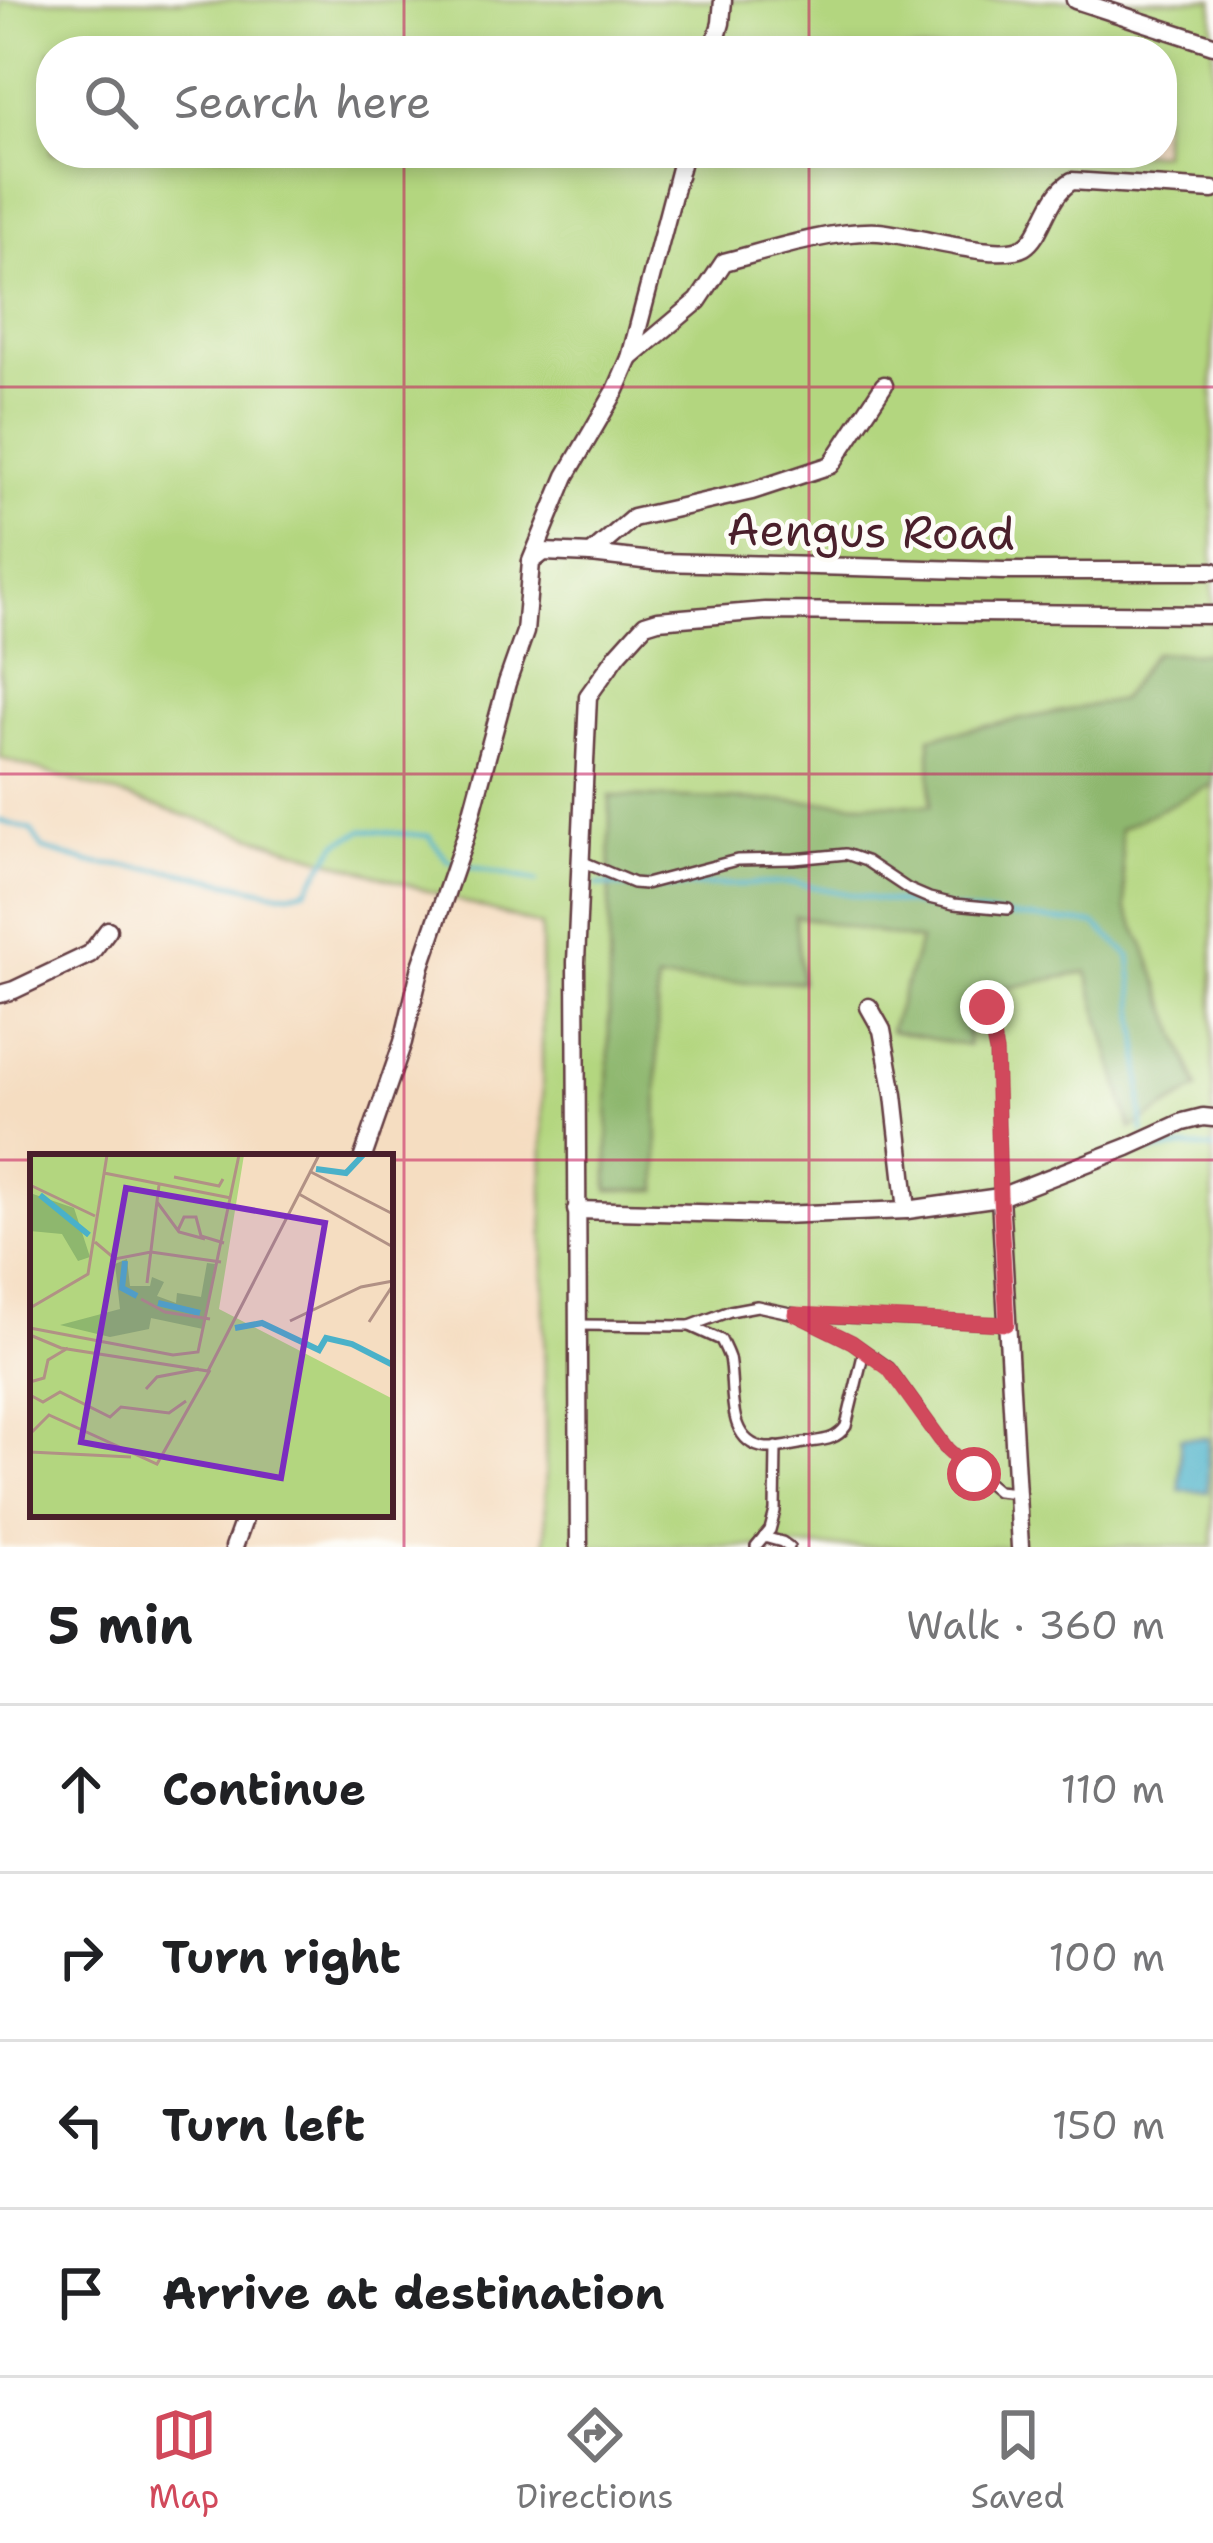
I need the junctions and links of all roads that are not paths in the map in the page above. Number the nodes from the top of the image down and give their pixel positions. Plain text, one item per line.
1 (723, 0) edge
2 (1075, 0) edge
3 (716, 36) edge
4 (1213, 45) edge
5 (680, 168) edge
6 (1213, 190) edge
7 (630, 358) junction
8 (884, 385) dead end
9 (591, 554) junction
10 (531, 562) junction
11 (1213, 571) edge
12 (1213, 615) edge
13 (580, 861) junction
14 (1008, 909) dead end
15 (108, 930) dead end
16 (0, 994) edge
17 (868, 1006) dead end
18 (987, 1007) dead end
19 (1210, 1114) edge
20 (364, 1154) edge
21 (1000, 1197) junction
22 (576, 1210) junction
23 (907, 1210) junction
24 (795, 1314) junction
25 (1007, 1324) junction
26 (576, 1325) junction
27 (690, 1327) junction
28 (864, 1351) junction
29 (776, 1447) junction
30 (1017, 1493) junction
31 (245, 1517) edge
32 (764, 1537) junction
33 (234, 1547) edge
34 (579, 1547) edge
35 (756, 1547) edge
36 (789, 1547) edge
37 (1020, 1547) edge

1 - 3 street
2 - 4 street
5 - 7 street
6 - 7 street
7 - 10 street
8 - 9 street
9 - 10 street, Aengus Road
9 - 11 street, Aengus Road
10 - 20 street
12 - 13 street
13 - 14 lane
13 - 22 street
15 - 16 street
17 - 23 street
18 - 21 lane
19 - 21 street
21 - 23 street
21 - 25 street
22 - 23 street
22 - 26 street
24 - 25 lane
24 - 27 lane
24 - 28 lane
25 - 30 street
26 - 27 lane
26 - 34 street
27 - 29 lane
28 - 29 lane
28 - 30 lane
29 - 32 lane
30 - 37 street
31 - 33 street
32 - 35 lane
32 - 36 lane

